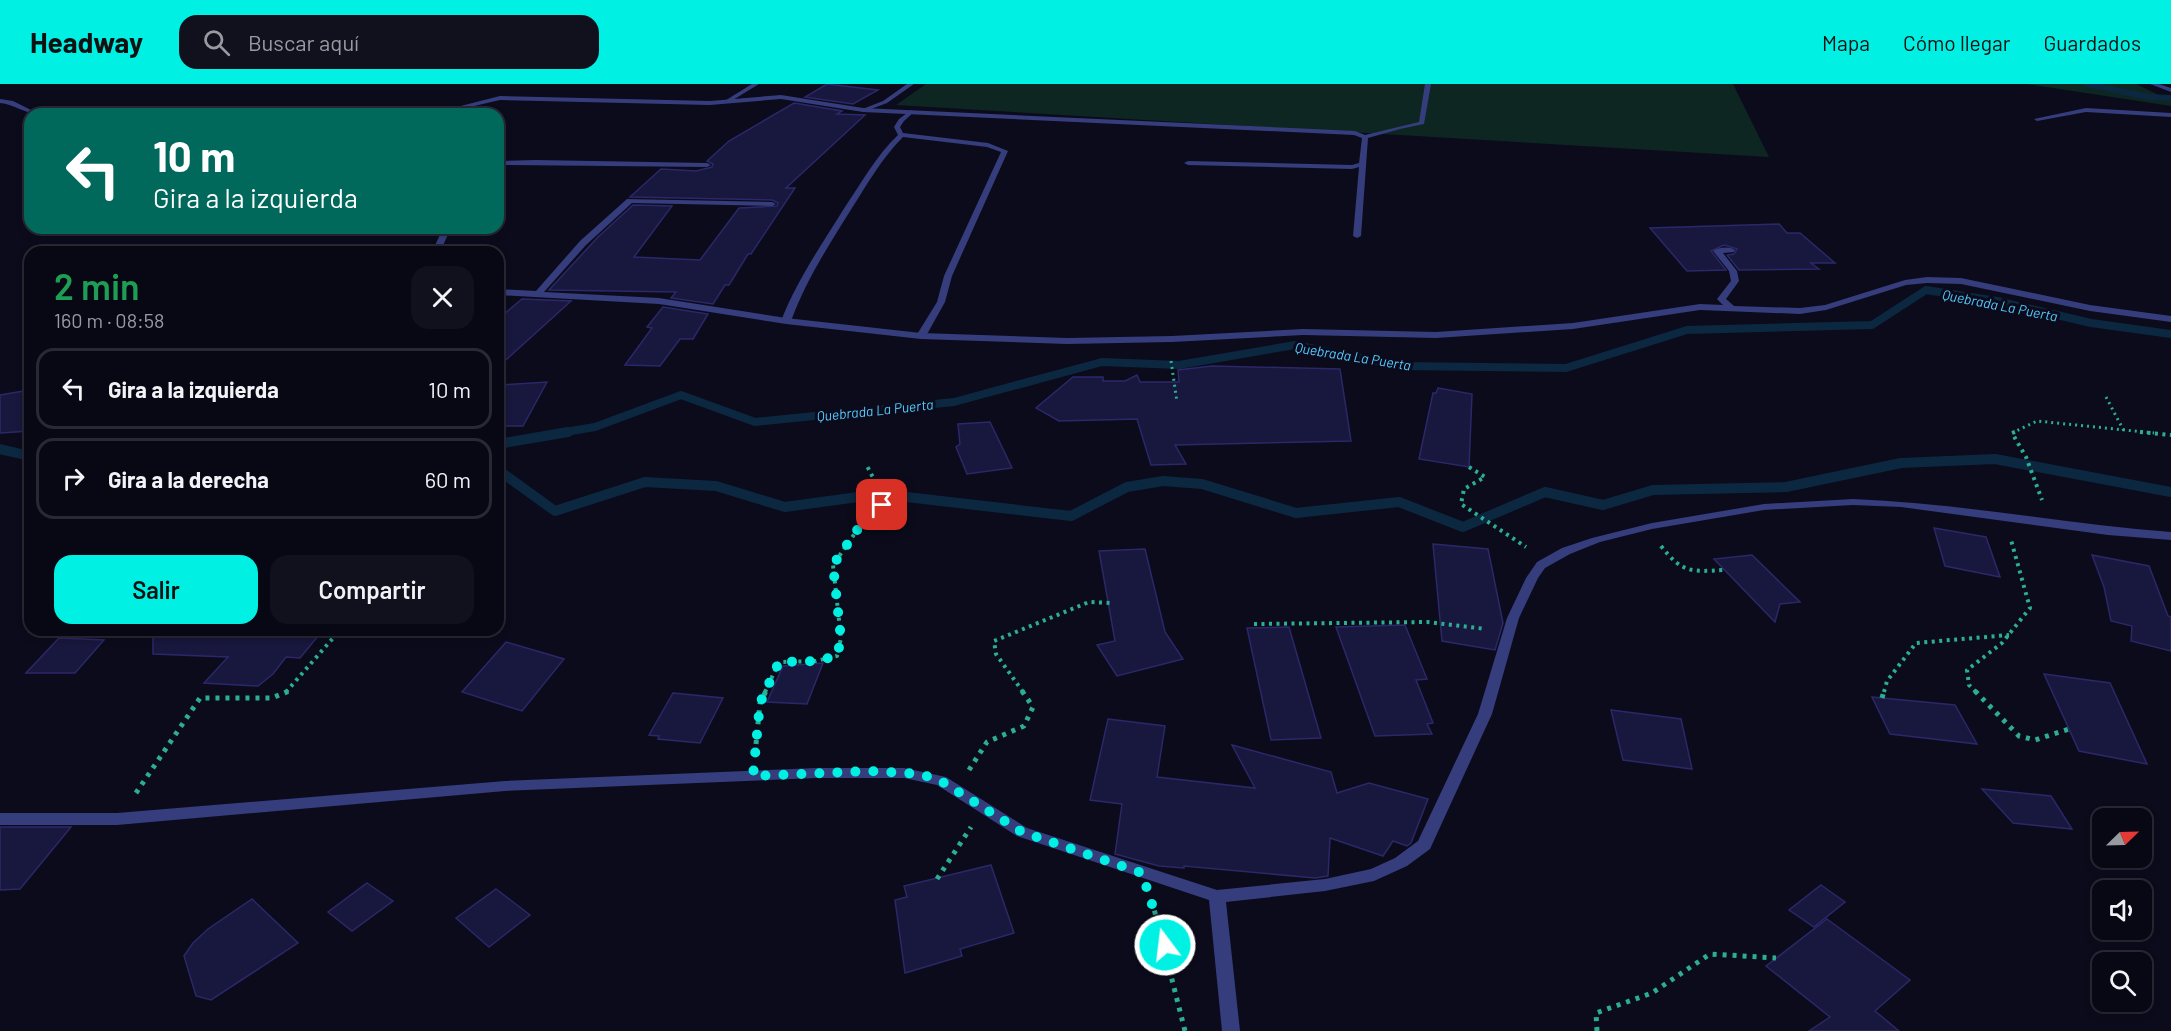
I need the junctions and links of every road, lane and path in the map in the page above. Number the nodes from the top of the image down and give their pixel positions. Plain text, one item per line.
1 (756, 84) edge
2 (911, 84) edge
3 (1428, 84) edge
4 (2153, 84) edge
5 (2171, 90) edge
6 (0, 101) edge
7 (726, 102) junction
8 (24, 108) edge
9 (458, 108) edge
10 (863, 110) junction
11 (912, 112) junction
12 (2171, 115) edge
13 (2037, 119) dead end
14 (901, 135) junction
15 (1365, 137) junction
16 (504, 163) edge
17 (1188, 163) dead end
18 (1363, 164) junction
19 (707, 165) dead end
20 (772, 204) dead end
21 (1357, 236) dead end
22 (1731, 250) dead end
23 (504, 292) edge
24 (538, 294) junction
25 (1730, 307) junction
26 (2171, 319) edge
27 (786, 321) junction
28 (921, 336) junction
29 (1172, 339) junction
30 (2106, 397) dead end
31 (1177, 402) dead end
32 (2124, 431) junction
33 (2171, 435) edge
34 (867, 466) dead end
35 (1469, 467) dead end
36 (2006, 517) junction
37 (2050, 524) junction
38 (1640, 529) junction
39 (2171, 536) edge
40 (1548, 562) junction
41 (1724, 570) dead end
42 (1110, 603) dead end
43 (1254, 624) dead end
44 (1508, 634) junction
45 (2010, 635) junction
46 (335, 636) edge
47 (1882, 698) dead end
48 (2069, 729) dead end
49 (753, 776) junction
50 (956, 790) junction
51 (983, 809) junction
52 (0, 819) edge
53 (117, 819) junction
54 (1142, 873) junction
55 (937, 879) dead end
56 (1217, 896) junction
57 (1776, 958) dead end
58 (1185, 1031) edge
59 (1231, 1031) edge
60 (1597, 1031) edge

1 - 7 street
2 - 10 street
3 - 15 street
4 - 5 street
6 - 8 street
7 - 9 street
7 - 10 street
10 - 11 street
11 - 14 street
11 - 15 street
12 - 13 street
14 - 27 street
14 - 28 street
15 - 18 street
16 - 19 street
17 - 18 street
18 - 21 street
20 - 24 street
22 - 25 street
23 - 24 street
24 - 27 street
25 - 26 street
25 - 29 street
27 - 28 street
28 - 29 street
29 - 31 path
30 - 32 path
32 - 33 path
32 - 37 path
34 - 49 path
35 - 40 path
36 - 37 street
36 - 38 street
36 - 45 path
37 - 39 street
38 - 40 street
38 - 41 path
40 - 44 street
42 - 50 path
43 - 44 path
44 - 56 street
45 - 47 path
45 - 48 path
46 - 53 path
49 - 50 street
49 - 53 street
50 - 51 street
51 - 54 street
51 - 55 path
52 - 53 street
54 - 56 street
54 - 58 path
56 - 59 street
57 - 60 path

